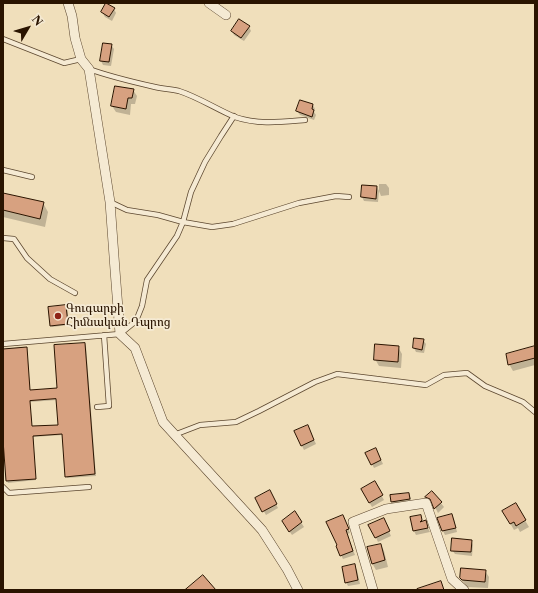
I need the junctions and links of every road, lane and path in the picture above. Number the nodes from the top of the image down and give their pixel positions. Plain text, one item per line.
1 (68, 3) edge
2 (209, 3) edge
3 (226, 15) dead end
4 (3, 39) edge
5 (81, 59) junction
6 (89, 69) junction
7 (234, 116) junction
8 (305, 120) dead end
9 (3, 170) edge
10 (32, 177) dead end
11 (349, 197) dead end
12 (110, 202) junction
13 (183, 222) junction
14 (3, 238) edge
15 (75, 293) dead end
16 (120, 334) junction
17 (104, 336) junction
18 (3, 344) edge
19 (97, 407) dead end
20 (535, 412) edge
21 (174, 435) junction
22 (3, 487) edge
23 (90, 487) dead end
24 (298, 590) edge
25 (373, 590) edge
26 (464, 590) edge

1 - 5 street
2 - 3 street
4 - 5 lane
5 - 6 street
6 - 7 lane
6 - 12 street
7 - 8 lane
7 - 13 lane
9 - 10 lane
11 - 13 lane
12 - 13 lane
12 - 16 street
13 - 16 lane
14 - 15 lane
16 - 17 lane
16 - 21 street
17 - 18 lane
17 - 19 lane
20 - 21 lane
21 - 24 street
22 - 23 lane
25 - 26 street

